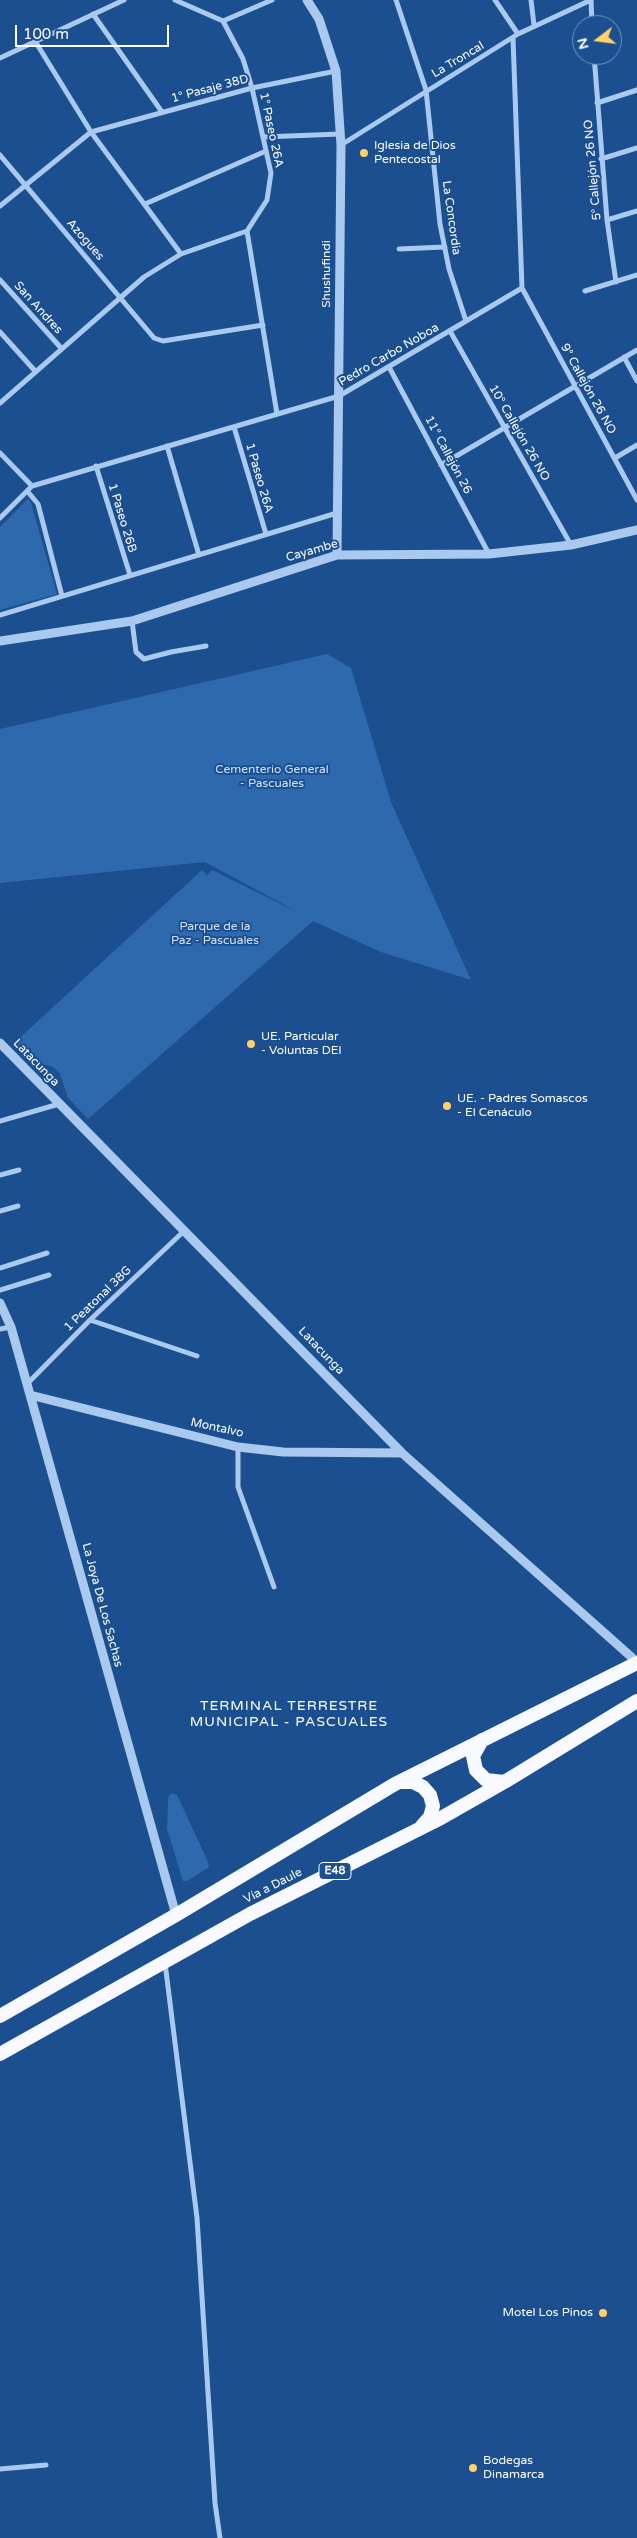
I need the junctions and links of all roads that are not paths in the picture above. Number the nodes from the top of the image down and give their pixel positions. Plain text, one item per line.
1 (124, 0) edge
2 (175, 0) edge
3 (272, 0) edge
4 (307, 0) edge
5 (396, 0) edge
6 (496, 0) edge
7 (531, 0) edge
8 (591, 0) edge
9 (93, 14) junction
10 (592, 15) edge
11 (223, 21) junction
12 (534, 25) junction
13 (518, 34) junction
14 (513, 38) junction
15 (35, 41) junction
16 (0, 58) edge
17 (595, 65) edge
18 (336, 71) junction
19 (252, 88) junction
20 (426, 90) junction
21 (637, 90) edge
22 (597, 103) junction
23 (162, 112) junction
24 (91, 132) junction
25 (340, 134) junction
26 (263, 137) junction
27 (341, 145) junction
28 (637, 148) edge
29 (266, 151) junction
30 (0, 155) edge
31 (601, 159) junction
32 (24, 184) junction
33 (145, 204) junction
34 (0, 206) edge
35 (637, 211) edge
36 (607, 220) junction
37 (247, 232) junction
38 (444, 247) junction
39 (399, 249) dead end
40 (181, 254) junction
41 (637, 275) edge
42 (0, 280) edge
43 (616, 282) junction
44 (522, 288) junction
45 (585, 291) dead end
46 (120, 297) junction
47 (466, 321) junction
48 (263, 325) junction
49 (450, 331) junction
50 (0, 332) edge
51 (62, 349) junction
52 (637, 350) edge
53 (624, 357) junction
54 (389, 367) junction
55 (36, 372) junction
56 (637, 381) edge
57 (576, 387) junction
58 (339, 396) junction
59 (0, 403) edge
60 (277, 414) junction
61 (234, 427) junction
62 (505, 428) junction
63 (637, 445) edge
64 (167, 446) junction
65 (0, 453) edge
66 (614, 458) junction
67 (441, 465) junction
68 (96, 466) junction
69 (32, 486) junction
70 (28, 492) junction
71 (637, 500) edge
72 (338, 513) junction
73 (0, 518) edge
74 (637, 530) edge
75 (266, 534) junction
76 (571, 545) junction
77 (489, 554) junction
78 (199, 555) junction
79 (337, 555) junction
80 (130, 576) junction
81 (62, 596) junction
82 (0, 615) edge
83 (132, 621) junction
84 (0, 641) edge
85 (206, 646) dead end
86 (0, 1043) edge
87 (59, 1104) junction
88 (0, 1121) edge
89 (19, 1170) dead end
90 (0, 1175) edge
91 (18, 1206) dead end
92 (0, 1211) edge
93 (184, 1231) junction
94 (47, 1252) dead end
95 (0, 1268) edge
96 (49, 1275) dead end
97 (0, 1290) edge
98 (0, 1303) edge
99 (90, 1320) junction
100 (11, 1327) junction
101 (0, 1329) edge
102 (197, 1356) dead end
103 (27, 1384) junction
104 (30, 1395) junction
105 (238, 1446) junction
106 (402, 1453) junction
107 (274, 1587) dead end
108 (637, 1662) edge
109 (635, 1703) edge
110 (484, 1738) junction
111 (506, 1781) junction
112 (395, 1784) junction
113 (414, 1832) junction
114 (176, 1915) junction
115 (165, 1963) junction
116 (0, 2016) edge
117 (0, 2054) edge
118 (46, 2465) dead end
119 (0, 2469) edge
120 (220, 2538) edge

1 - 9 street
2 - 11 street
3 - 11 street
4 - 18 street, Shushufindi
5 - 20 street, La Concordia
6 - 13 street
7 - 12 street
8 - 10 street
8 - 12 street, La Troncal
9 - 15 street
9 - 23 street
11 - 19 street, 1° Paseo 26A
12 - 13 street, La Troncal
13 - 14 street, La Troncal
14 - 20 street, La Troncal
14 - 44 street
15 - 16 street
15 - 24 street
17 - 22 street, 5° Callejón 26 NO
18 - 19 street, 1° Pasaje 38D
18 - 25 street, Shushufindi
19 - 23 street, 1° Pasaje 38D
19 - 26 street, 1° Paseo 26A
20 - 27 street, La Troncal
20 - 38 street, La Concordia
21 - 22 street
22 - 31 street, 5° Callejón 26 NO
23 - 24 street, 1° Pasaje 38D
24 - 32 street
24 - 33 street
25 - 26 street
25 - 27 street, Shushufindi
26 - 29 street, 1° Paseo 26A
27 - 58 street, Shushufindi
28 - 31 street
29 - 33 street
29 - 37 street, 1° Paseo 26A
30 - 32 street, Azogues
31 - 36 street, 5° Callejón 26 NO
32 - 34 street
32 - 46 street, Azogues
33 - 40 street
35 - 36 street
36 - 43 street, 5° Callejón 26 NO
37 - 40 street
37 - 48 street
38 - 39 street
38 - 47 street, La Concordia
40 - 46 street
41 - 43 street
42 - 51 street, San Andres
43 - 45 street
44 - 47 street, Pedro Carbo Noboa
44 - 57 street, 9° Callejón 26 NO
46 - 48 street, Azogues
46 - 51 street
47 - 49 street, Pedro Carbo Noboa
48 - 60 street
49 - 54 street, Pedro Carbo Noboa
49 - 62 street, 10° Callejón 26 NO
50 - 55 street
51 - 55 street
52 - 53 street
53 - 56 street
53 - 57 street
54 - 58 street, Pedro Carbo Noboa
54 - 67 street, 11° Callejón 26
55 - 59 street
57 - 62 street
57 - 66 street, 9° Callejón 26 NO
58 - 60 street, Pedro Carbo Noboa
58 - 72 street, Shushufindi
60 - 61 street, Pedro Carbo Noboa
61 - 64 street, Pedro Carbo Noboa
61 - 75 street, 1 Paseo 26A
62 - 67 street
62 - 76 street, 10° Callejón 26 NO
63 - 66 street
64 - 68 street, Pedro Carbo Noboa
64 - 78 street
65 - 69 street
66 - 71 street, 9° Callejón 26 NO
67 - 77 street, 11° Callejón 26
68 - 69 street, Pedro Carbo Noboa
68 - 80 street, 1 Paseo 26B
69 - 70 street
70 - 73 street
70 - 81 street
72 - 75 street
72 - 79 street, Shushufindi
74 - 76 street, Cayambe
75 - 78 street
76 - 77 street, Cayambe
77 - 79 street, Cayambe
78 - 80 street
79 - 83 street, Cayambe
80 - 81 street
81 - 82 street
83 - 84 street, Cayambe
83 - 85 street
86 - 87 street, Latacunga
87 - 88 street
87 - 93 street, Latacunga
89 - 90 street
91 - 92 street
93 - 99 street, 1 Peatonal 38G
93 - 106 street, Latacunga
94 - 95 street
96 - 97 street
98 - 100 street, La Joya De Los Sachas
99 - 102 street
99 - 103 street, 1 Peatonal 38G
100 - 101 street
100 - 103 street, La Joya De Los Sachas
103 - 104 street, La Joya De Los Sachas
104 - 105 street, Montalvo
104 - 114 street, La Joya De Los Sachas
105 - 106 street, Montalvo
105 - 107 street
106 - 108 street, Latacunga
108 - 110 highway, Vía a Daule
109 - 111 highway, Vía a Daule / E48
110 - 111 highway
110 - 112 highway, Vía a Daule
111 - 113 highway, Vía a Daule / E48
112 - 113 highway
112 - 114 highway, Vía a Daule
113 - 115 highway, Vía a Daule / E48
114 - 116 highway, Vía a Daule
115 - 117 highway, Vía a Daule / E48
115 - 120 street
118 - 119 street

